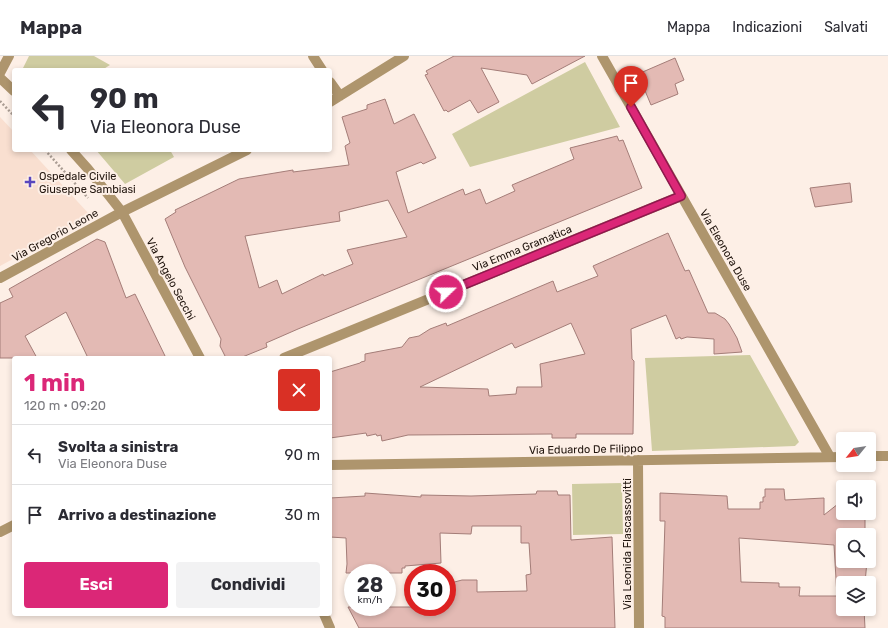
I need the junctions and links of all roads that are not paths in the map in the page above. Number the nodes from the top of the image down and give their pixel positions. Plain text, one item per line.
1 (9, 56) edge
2 (313, 56) edge
3 (404, 56) edge
4 (602, 56) edge
5 (321, 68) edge
6 (0, 73) edge
7 (0, 78) edge
8 (332, 85) edge
9 (12, 89) edge
10 (340, 96) junction
11 (332, 101) edge
12 (72, 152) edge
13 (243, 152) edge
14 (681, 196) junction
15 (122, 212) junction
16 (0, 278) edge
17 (199, 356) edge
18 (289, 356) edge
19 (876, 456) edge
20 (888, 456) edge
21 (830, 457) junction
22 (836, 457) edge
23 (638, 460) junction
24 (332, 465) edge
25 (12, 526) edge
26 (0, 532) edge
27 (325, 616) edge
28 (330, 628) edge
29 (639, 628) edge

1 - 6 street
2 - 5 street
3 - 10 street
4 - 14 street, Via Eleonora Duse
7 - 9 street
8 - 10 street
10 - 11 street
12 - 15 street, Via Angelo Secchi
13 - 15 street, Via Gregorio Leone
14 - 18 street, Via Emma Gramatica
14 - 21 street, Via Eleonora Duse
15 - 16 street, Via Gregorio Leone
15 - 17 street, Via Angelo Secchi
19 - 20 street
21 - 22 street, Via Eduardo De Filippo
21 - 23 street, Via Eduardo De Filippo
23 - 24 street, Via Eduardo De Filippo
23 - 29 street, Via Leonida Flascassovitti
25 - 26 street
27 - 28 street

